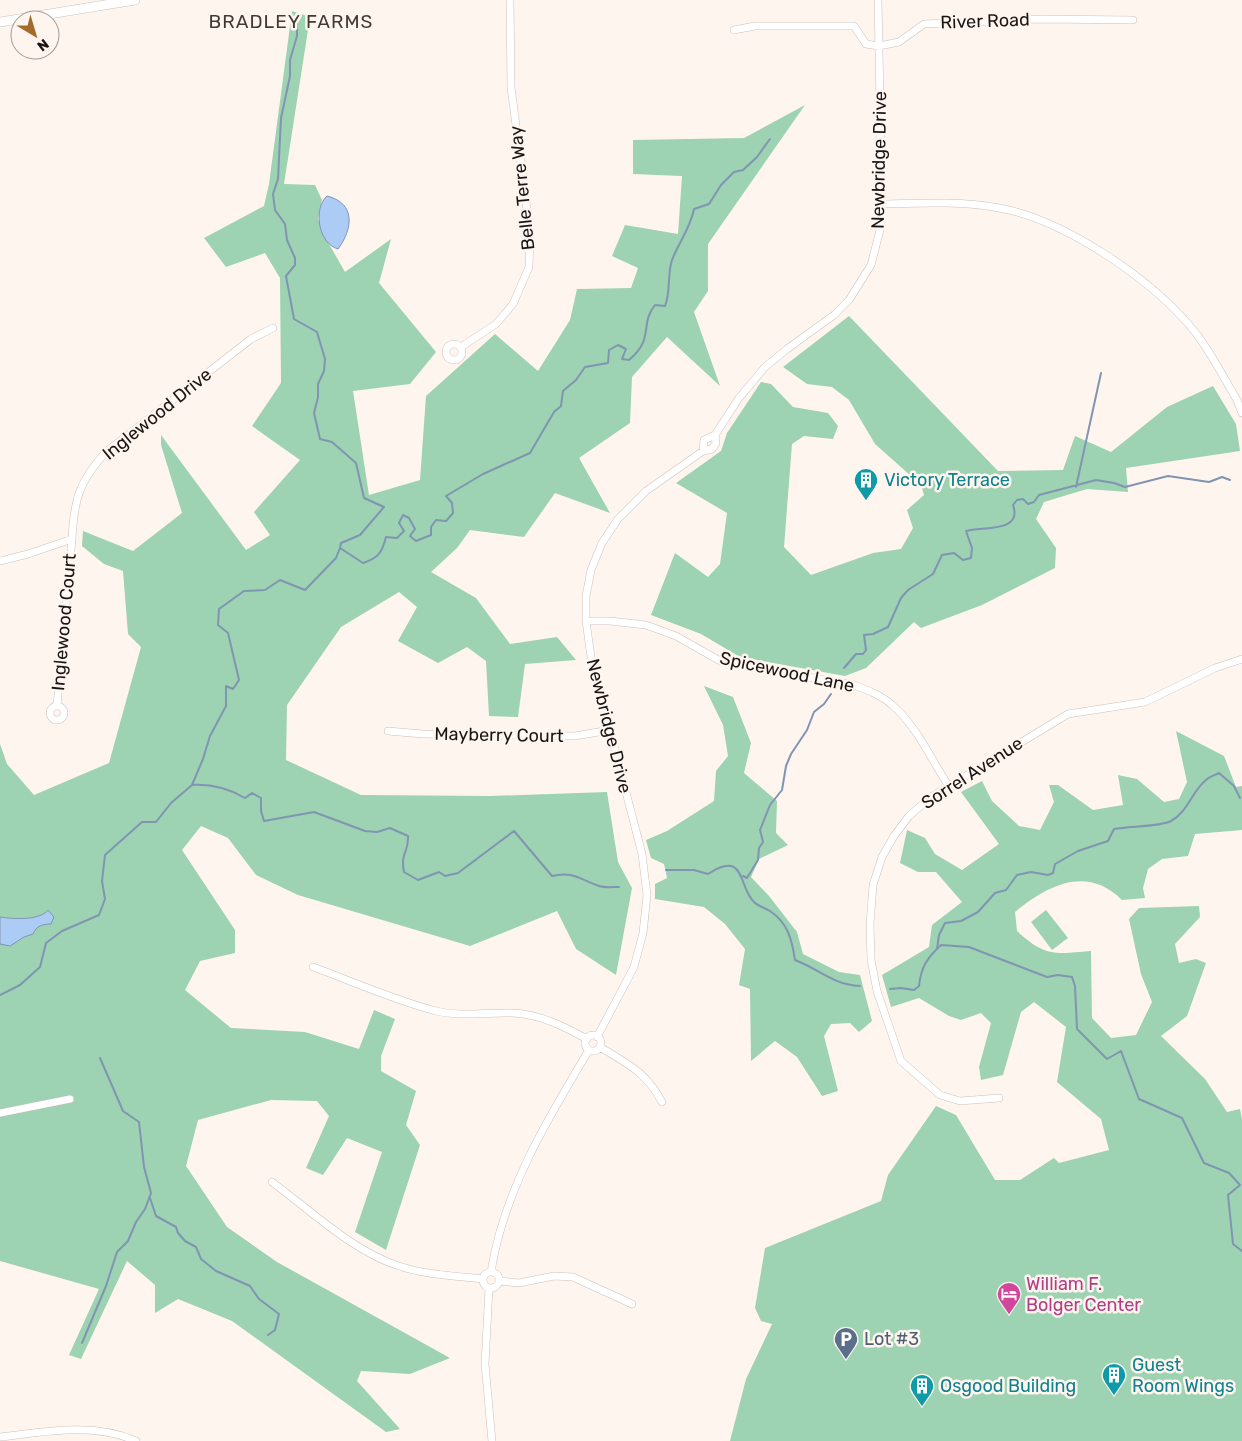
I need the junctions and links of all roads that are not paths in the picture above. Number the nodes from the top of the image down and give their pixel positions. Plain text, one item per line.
1 (135, 0) edge
2 (510, 0) edge
3 (878, 0) edge
4 (1133, 20) dead end
5 (0, 22) edge
6 (734, 30) dead end
7 (879, 46) junction
8 (882, 204) junction
9 (273, 328) dead end
10 (461, 347) dead end
11 (1242, 412) edge
12 (72, 539) junction
13 (0, 561) edge
14 (586, 621) junction
15 (1242, 659) edge
16 (57, 706) dead end
17 (610, 730) junction
18 (388, 731) dead end
19 (948, 785) junction
20 (314, 967) dead end
21 (597, 1037) junction
22 (586, 1039) junction
23 (600, 1047) junction
24 (589, 1050) junction
25 (999, 1098) dead end
26 (70, 1099) dead end
27 (662, 1102) dead end
28 (0, 1113) edge
29 (272, 1182) dead end
30 (491, 1272) junction
31 (483, 1279) junction
32 (499, 1281) junction
33 (489, 1288) junction
34 (632, 1304) dead end
35 (0, 1437) edge
36 (136, 1441) edge
37 (492, 1441) edge

1 - 5 main road
2 - 10 street, Belle Terre Way
3 - 7 street, Newbridge Drive
4 - 7 street, River Road
6 - 7 street
7 - 8 street, Newbridge Drive
8 - 11 street
8 - 14 street, Newbridge Drive
9 - 12 street, Inglewood Drive
12 - 13 street
12 - 16 street, Inglewood Court
14 - 17 street, Newbridge Drive
14 - 19 street, Spicewood Lane
15 - 19 street, Sorrel Avenue
17 - 18 street, Mayberry Court
17 - 21 street, Newbridge Drive
19 - 25 street, Sorrel Avenue
20 - 22 street
21 - 22 street
21 - 23 street
22 - 24 street
23 - 24 street
23 - 27 street
24 - 30 street
26 - 28 street
29 - 31 street
30 - 31 street
30 - 32 street
31 - 33 street
32 - 33 street
32 - 34 street
33 - 37 street
35 - 36 street

